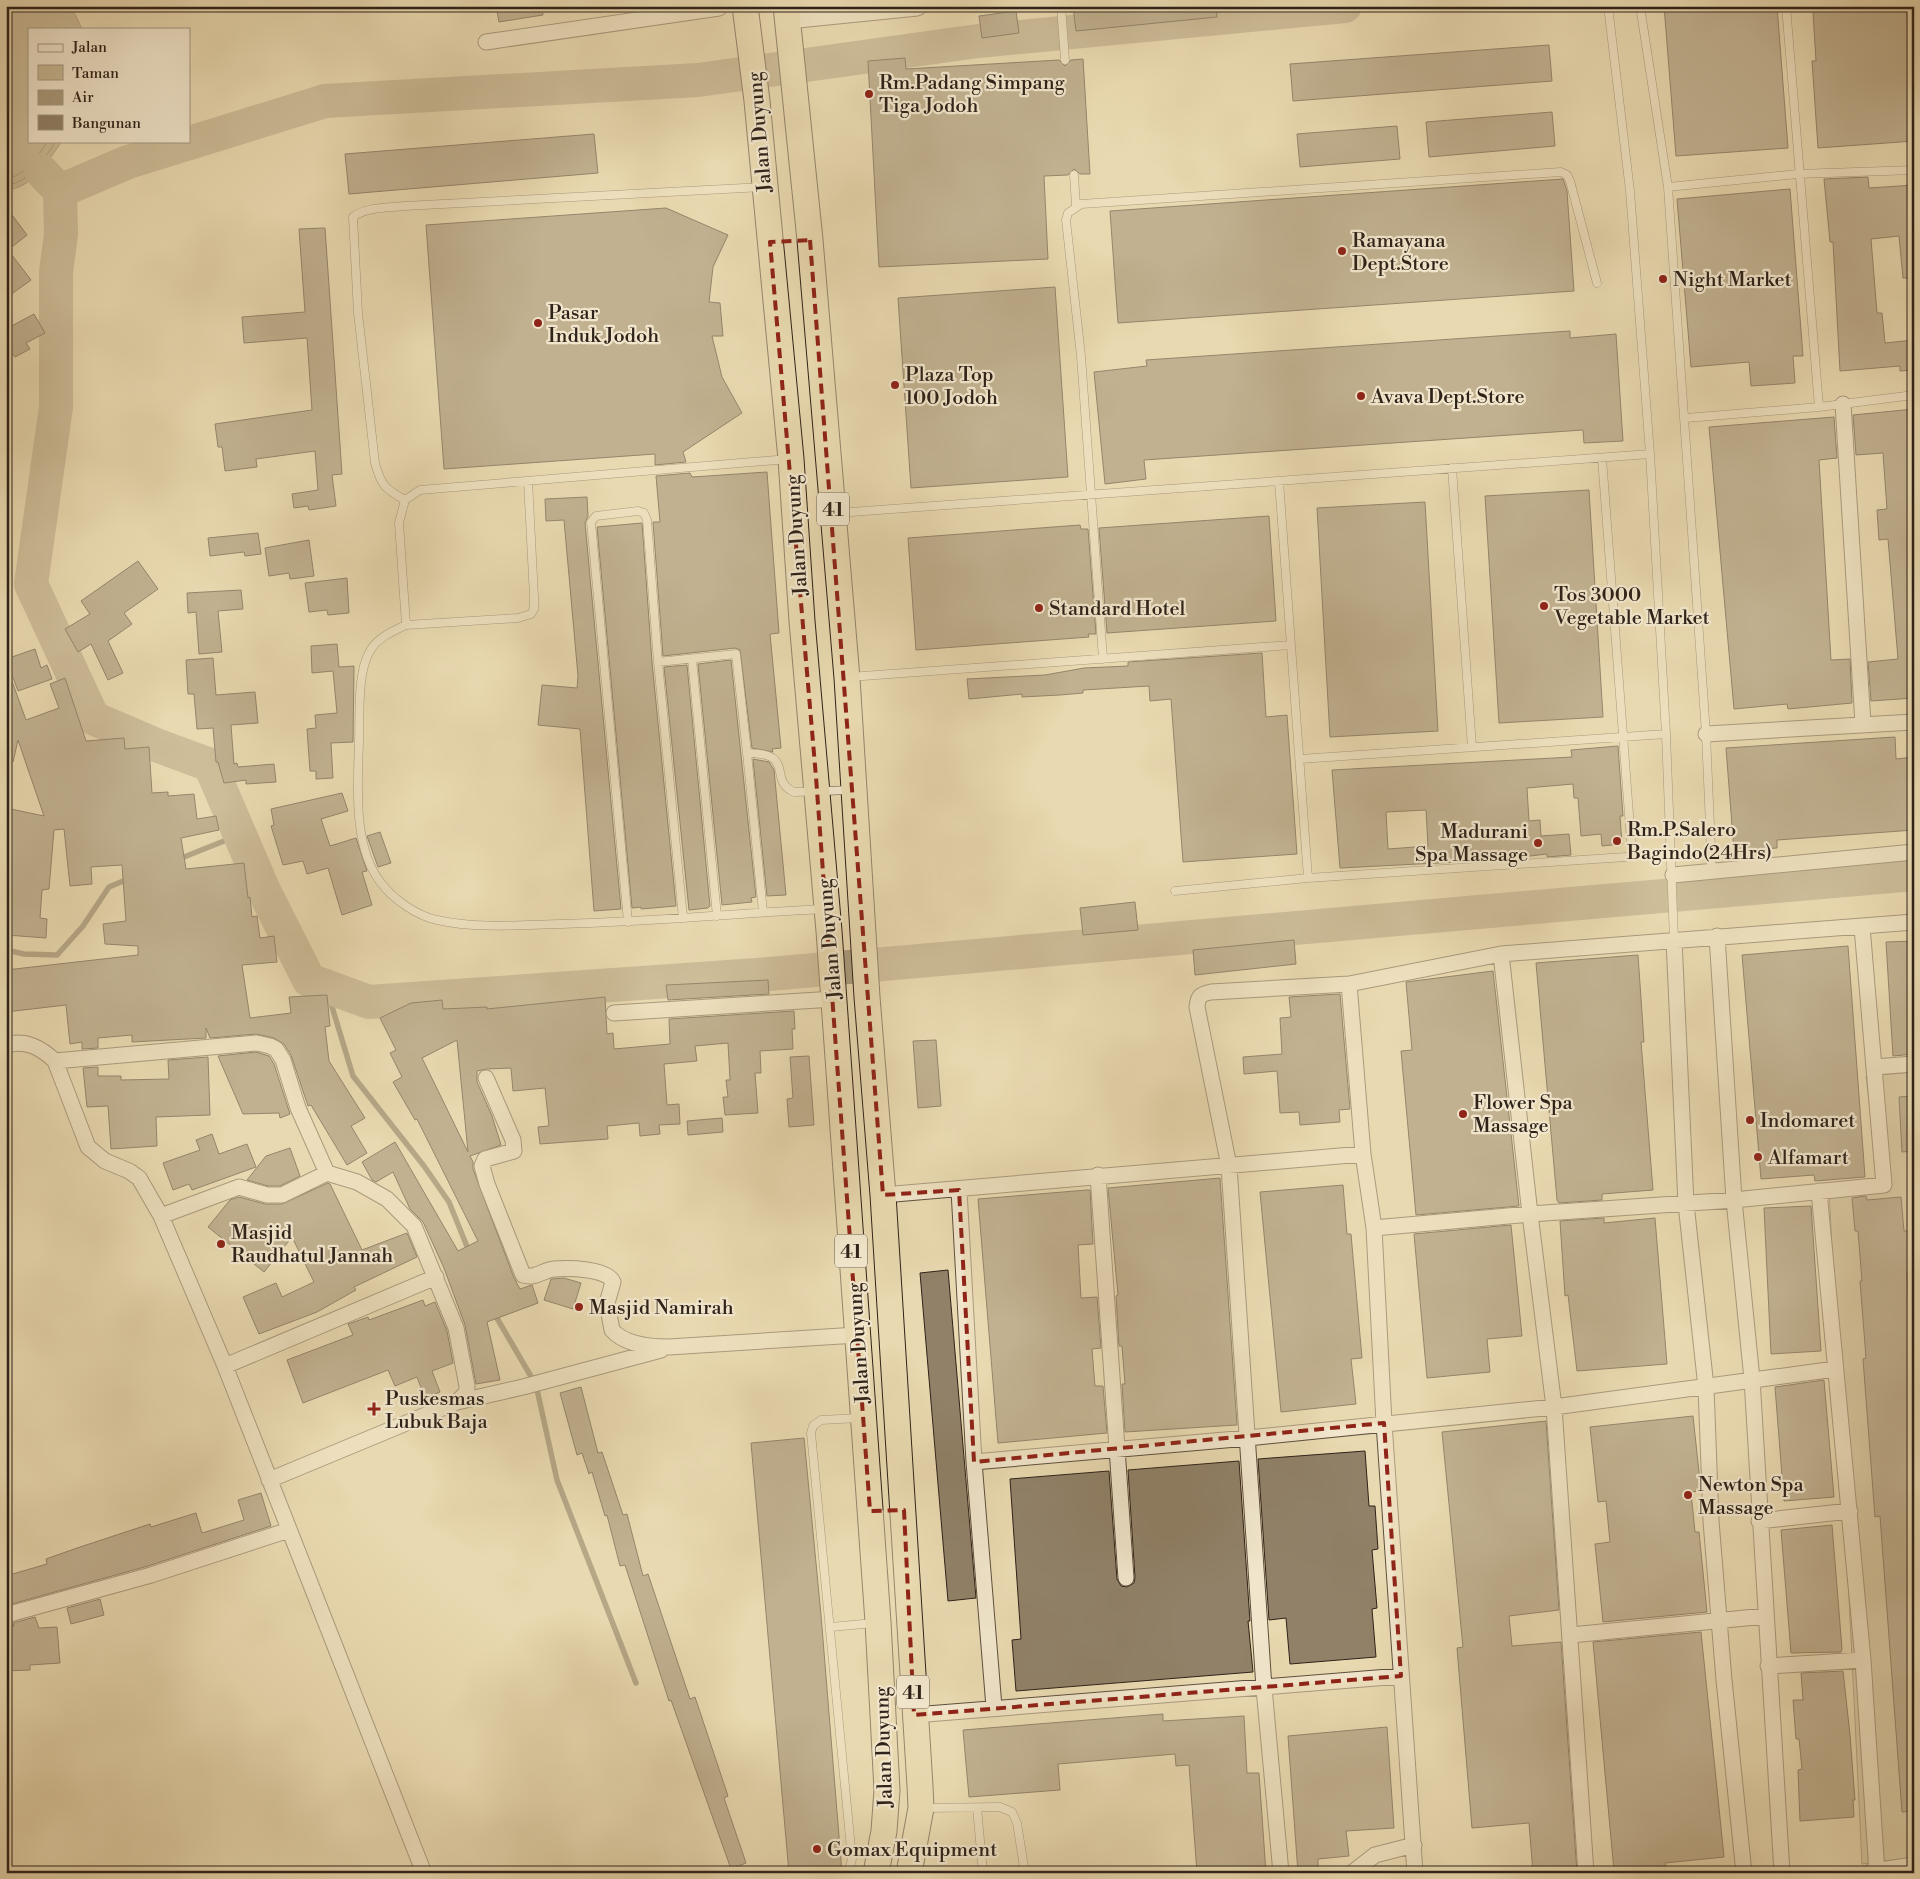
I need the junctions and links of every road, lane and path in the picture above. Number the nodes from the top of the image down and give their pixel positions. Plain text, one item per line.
1 (746, 6) edge
2 (917, 6) edge
3 (1061, 6) edge
4 (1608, 6) edge
5 (1640, 6) edge
6 (1786, 6) edge
7 (722, 7) edge
8 (843, 10) edge
9 (788, 20) edge
10 (486, 42) dead end
11 (1065, 60) dead end
12 (1914, 170) edge
13 (1798, 174) junction
14 (1074, 175) dead end
15 (1668, 186) junction
16 (764, 187) junction
17 (1076, 206) junction
18 (810, 240) junction
19 (770, 242) junction
20 (1597, 283) dead end
21 (1914, 395) edge
22 (1843, 404) junction
23 (1819, 407) junction
24 (1686, 418) junction
25 (1650, 454) junction
26 (1602, 458) junction
27 (791, 459) junction
28 (1452, 468) junction
29 (528, 481) junction
30 (1279, 481) junction
31 (1091, 494) junction
32 (405, 500) junction
33 (833, 513) junction
34 (406, 626) junction
35 (1291, 645) junction
36 (692, 659) junction
37 (1103, 659) junction
38 (658, 662) junction
39 (846, 678) junction
40 (1914, 722) edge
41 (1863, 724) junction
42 (1666, 734) junction
43 (1706, 734) junction
44 (1624, 738) junction
45 (1472, 747) junction
46 (747, 753) junction
47 (1300, 759) junction
48 (854, 790) junction
49 (817, 792) junction
50 (1914, 852) edge
51 (1712, 872) junction
52 (1308, 878) junction
53 (1673, 881) junction
54 (1175, 890) dead end
55 (763, 912) junction
56 (717, 916) junction
57 (683, 918) junction
58 (828, 920) junction
59 (628, 922) junction
60 (1914, 922) edge
61 (1862, 927) junction
62 (1674, 932) junction
63 (1717, 936) junction
64 (1501, 954) junction
65 (1349, 984) junction
66 (834, 995) junction
67 (614, 1013) dead end
68 (6, 1045) edge
69 (55, 1061) junction
70 (1914, 1064) edge
71 (1874, 1067) junction
72 (486, 1078) dead end
73 (1363, 1154) junction
74 (1229, 1166) junction
75 (327, 1173) junction
76 (1098, 1175) junction
77 (959, 1190) junction
78 (1819, 1191) junction
79 (883, 1195) junction
80 (1734, 1200) junction
81 (1686, 1204) junction
82 (1530, 1214) junction
83 (160, 1216) junction
84 (1374, 1228) junction
85 (436, 1277) junction
86 (857, 1335) junction
87 (670, 1347) junction
88 (225, 1366) junction
89 (1835, 1369) junction
90 (1752, 1379) junction
91 (1706, 1387) junction
92 (458, 1402) junction
93 (1554, 1407) junction
94 (864, 1418) junction
95 (1384, 1423) junction
96 (1248, 1438) junction
97 (1118, 1448) junction
98 (974, 1462) junction
99 (269, 1480) junction
100 (904, 1510) junction
101 (870, 1511) junction
102 (1850, 1511) junction
103 (1759, 1521) junction
104 (289, 1530) junction
105 (1126, 1578) dead end
106 (6, 1615) edge
107 (1766, 1616) junction
108 (1719, 1620) junction
109 (878, 1622) junction
110 (831, 1627) junction
111 (1571, 1635) junction
112 (1863, 1660) junction
113 (1768, 1666) junction
114 (1401, 1676) junction
115 (1264, 1688) junction
116 (994, 1707) junction
117 (914, 1715) junction
118 (921, 1808) junction
119 (977, 1808) junction
120 (1414, 1845) junction
121 (1914, 1867) edge
122 (424, 1873) edge
123 (848, 1873) edge
124 (876, 1873) edge
125 (910, 1873) edge
126 (983, 1873) edge
127 (1025, 1873) edge
128 (1281, 1873) edge
129 (1352, 1873) edge
130 (1415, 1873) edge
131 (1586, 1873) edge
132 (1744, 1873) edge
133 (1782, 1873) edge
134 (1876, 1873) edge

1 - 16 highway, Jalan Duyung / 41
2 - 8 street
3 - 11 lane
4 - 25 lane
5 - 15 lane
6 - 13 lane
7 - 10 street
8 - 9 street
9 - 18 highway, Jalan Duyung / 41
12 - 13 lane
13 - 15 lane
13 - 23 lane
14 - 17 lane
15 - 24 lane
16 - 19 highway, Jalan Duyung / 41
16 - 32 lane
17 - 20 lane
17 - 31 lane
18 - 19 highway
18 - 33 highway, Jalan Duyung / 41
19 - 27 highway, Jalan Duyung / 41
21 - 22 lane
22 - 23 lane
22 - 41 street
23 - 24 lane
24 - 43 lane
25 - 26 lane
25 - 42 lane
26 - 28 lane
26 - 44 lane
27 - 29 lane
27 - 49 highway, Jalan Duyung / 41
28 - 30 lane
28 - 45 lane
29 - 32 lane
29 - 34 lane
30 - 31 lane
30 - 35 lane
31 - 33 lane
31 - 37 lane
32 - 34 lane
33 - 39 highway, Jalan Duyung / 41
34 - 59 lane
35 - 37 lane
35 - 47 lane
36 - 38 lane
36 - 46 lane
36 - 56 lane
37 - 39 lane
38 - 57 lane
38 - 59 lane
39 - 48 highway, Jalan Duyung / 41
40 - 41 street
41 - 43 street
42 - 44 lane
42 - 53 lane
43 - 51 lane
44 - 45 lane
44 - 52 lane
45 - 47 lane
46 - 49 lane
46 - 55 lane
47 - 52 lane
48 - 49 lane
48 - 79 highway, Jalan Duyung / 41
49 - 58 highway, Jalan Duyung / 41
50 - 51 street
51 - 53 street
52 - 54 lane
53 - 62 lane
55 - 56 lane
55 - 58 lane
56 - 57 lane
57 - 59 lane
58 - 66 highway, Jalan Duyung / 41
60 - 61 street
61 - 63 street
61 - 71 street
62 - 63 street
62 - 64 street
62 - 81 street
63 - 80 street
64 - 65 street
64 - 82 street
65 - 73 street
65 - 74 street
66 - 67 street
66 - 86 highway, Jalan Duyung / 41
68 - 69 street
69 - 75 street
69 - 83 street
70 - 71 street
71 - 78 street
72 - 87 street
73 - 74 street
73 - 84 street
74 - 76 street
74 - 96 street
75 - 83 street
75 - 85 street
76 - 77 street
76 - 97 street
77 - 79 street
77 - 98 street
78 - 80 street
78 - 89 street
79 - 100 highway, Jalan Duyung / 41
80 - 81 street
80 - 90 street
81 - 82 street
81 - 91 street
82 - 84 street
82 - 93 street
83 - 88 street
84 - 95 street
85 - 88 street
85 - 92 street
86 - 87 street
86 - 94 highway, Jalan Duyung / 41
87 - 92 street
88 - 99 street
89 - 90 street
89 - 102 street
90 - 91 street
90 - 103 street
91 - 93 street
91 - 108 street
92 - 99 street
93 - 95 street
93 - 111 street
94 - 101 highway, Jalan Duyung / 41
94 - 110 lane
95 - 96 street
95 - 114 street
96 - 97 street
96 - 115 street
97 - 98 street
97 - 105 street
98 - 116 street
99 - 104 street
100 - 101 highway
100 - 117 highway, Jalan Duyung / 41
101 - 109 highway, Jalan Duyung / 41
102 - 103 street
102 - 112 street
103 - 107 street
104 - 106 street
104 - 122 street
107 - 108 street
107 - 113 street
108 - 111 street
108 - 132 street
109 - 110 lane
109 - 124 highway, Jalan Duyung / 41
110 - 123 lane
111 - 131 street
112 - 113 street
112 - 134 street
113 - 133 street
114 - 115 street
114 - 120 street
115 - 116 street
115 - 128 street
116 - 117 street
117 - 118 highway, Jalan Duyung / 41
118 - 119 lane
118 - 125 highway, Jalan Duyung / 41
119 - 126 lane
119 - 127 lane
120 - 129 street
120 - 130 street
121 - 134 street

